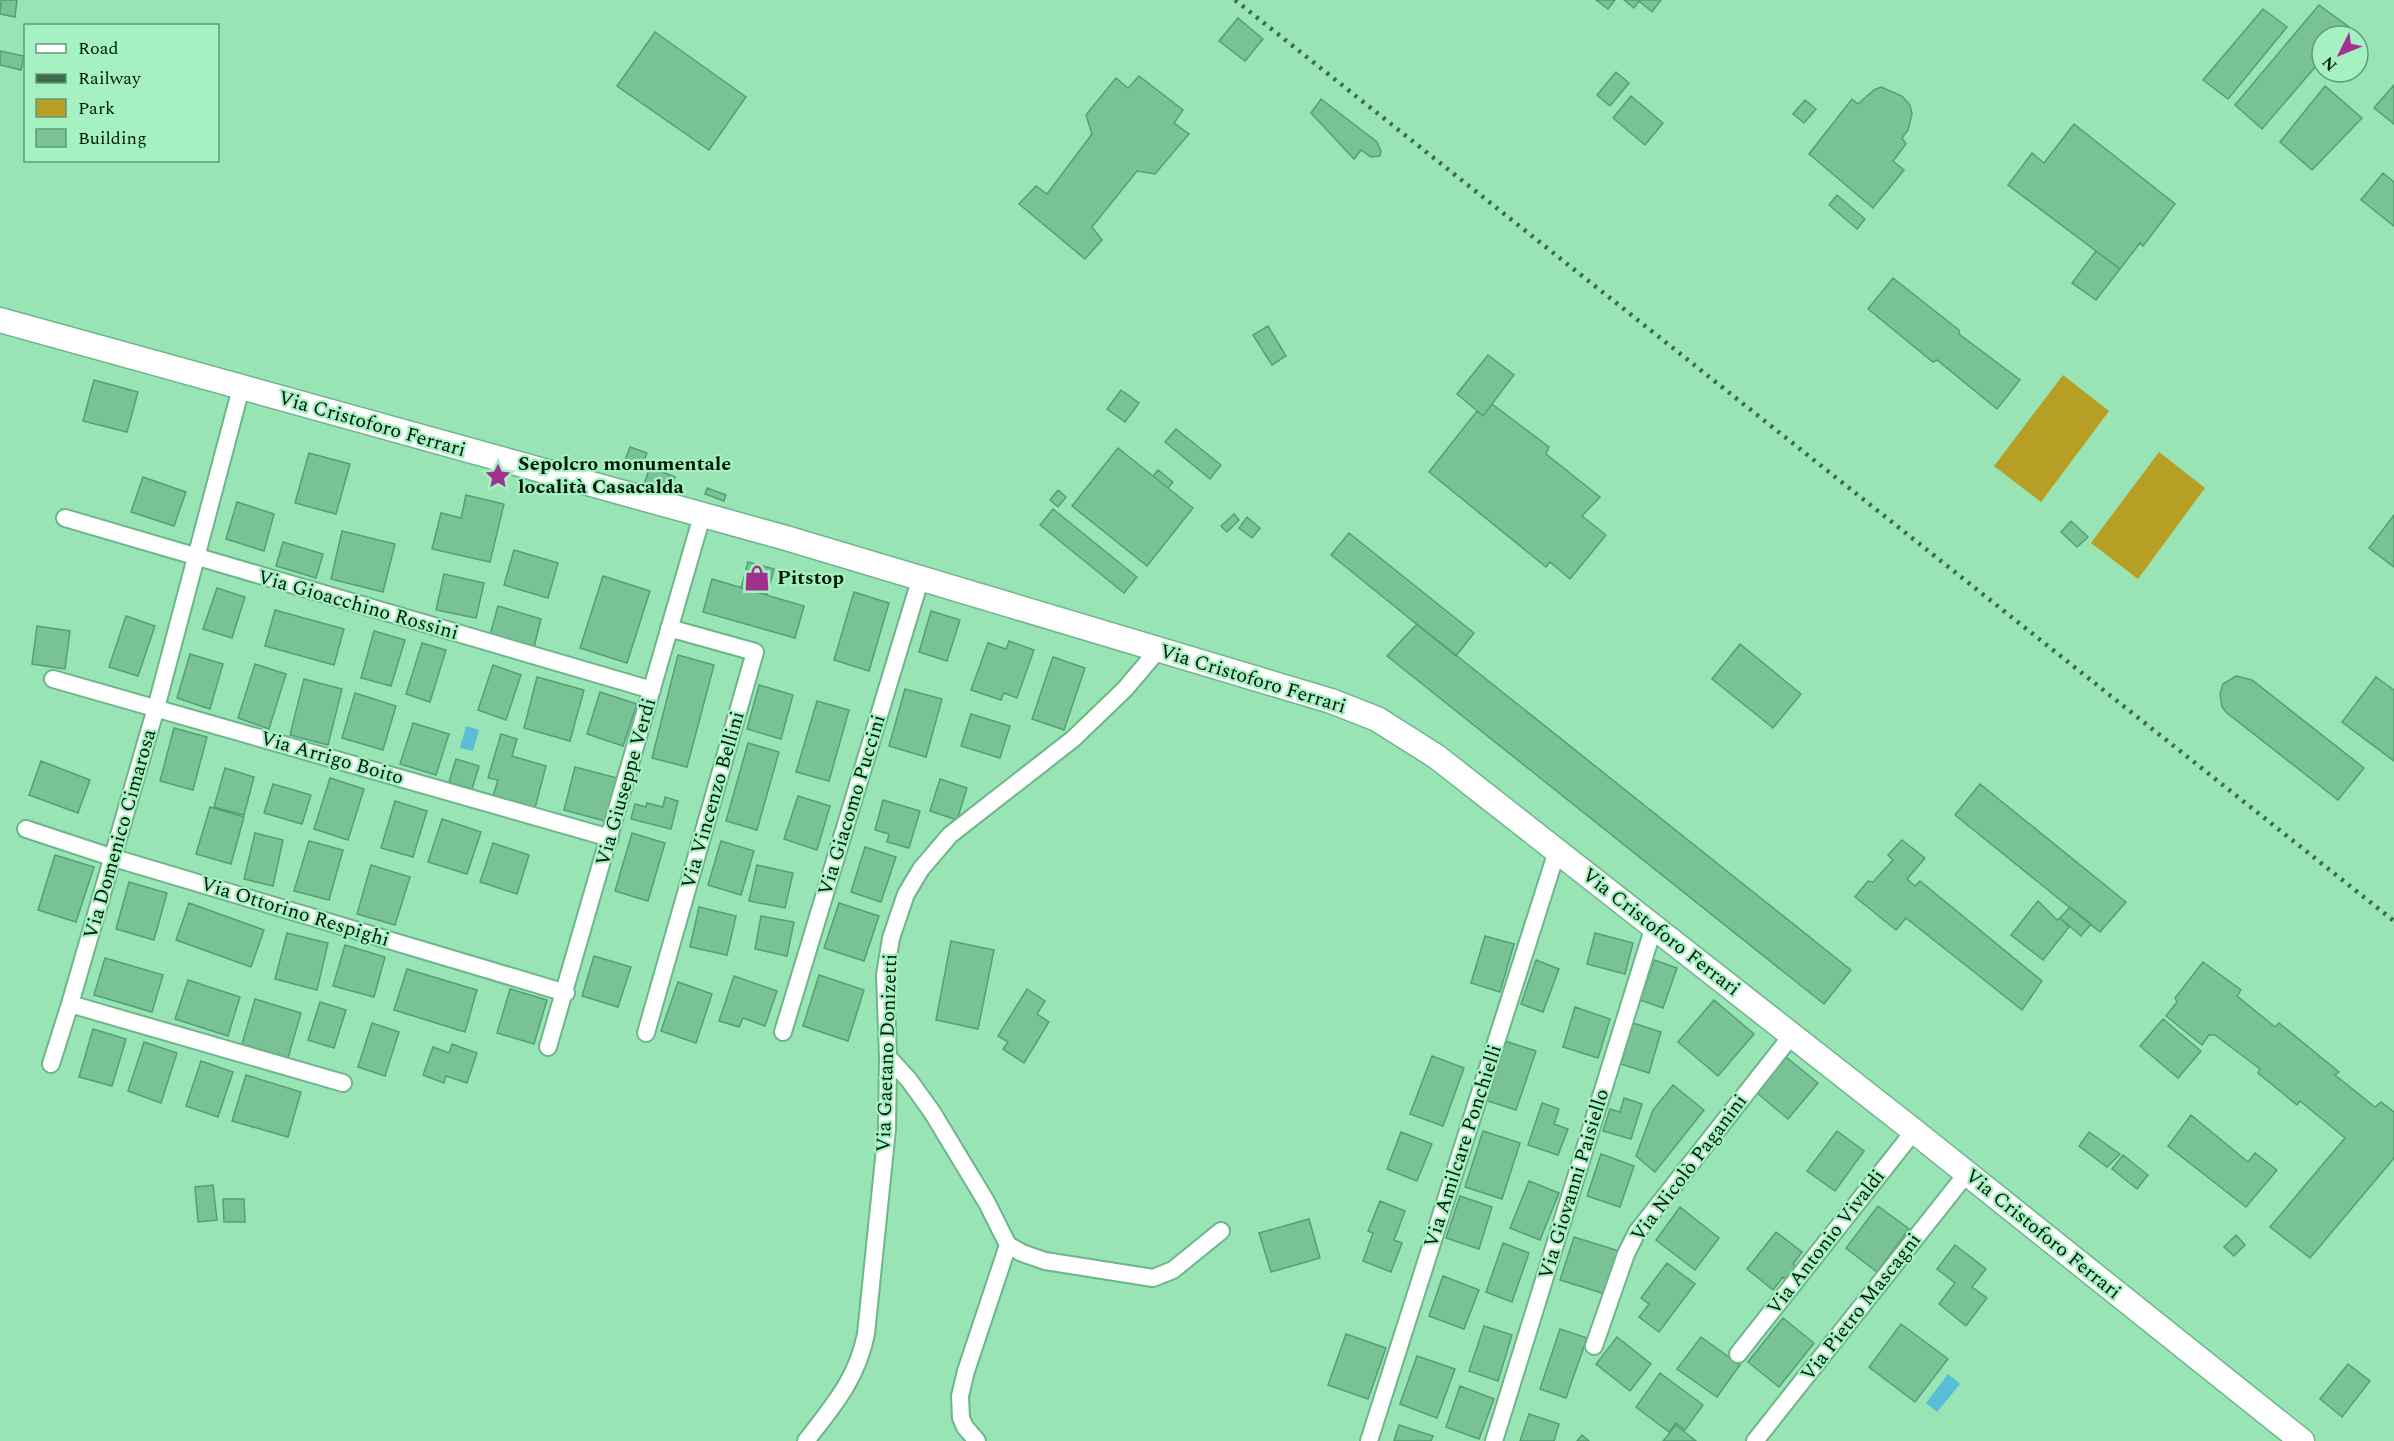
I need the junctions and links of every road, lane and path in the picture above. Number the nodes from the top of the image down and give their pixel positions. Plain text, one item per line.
1 (0, 320) edge
2 (242, 388) junction
3 (702, 516) junction
4 (65, 518) dead end
5 (197, 558) junction
6 (921, 577) junction
7 (669, 628) junction
8 (1158, 650) junction
9 (53, 679) dead end
10 (652, 690) junction
11 (156, 708) junction
12 (26, 829) dead end
13 (610, 838) junction
14 (1557, 851) junction
15 (114, 858) junction
16 (1654, 926) junction
17 (566, 993) junction
18 (70, 1004) junction
19 (783, 1032) dead end
20 (646, 1033) dead end
21 (1792, 1035) junction
22 (548, 1047) dead end
23 (888, 1058) junction
24 (51, 1064) dead end
25 (343, 1083) dead end
26 (1914, 1131) junction
27 (1967, 1173) junction
28 (1221, 1231) dead end
29 (1008, 1245) junction
30 (1594, 1346) dead end
31 (1738, 1354) dead end
32 (806, 1441) edge
33 (977, 1441) edge
34 (1369, 1441) edge
35 (1494, 1441) edge
36 (1755, 1441) edge
37 (2302, 1441) edge

1 - 2 main road, Via Cristoforo Ferrari
2 - 3 main road, Via Cristoforo Ferrari
2 - 5 street, Via Domenico Cimarosa
3 - 6 main road, Via Cristoforo Ferrari
3 - 7 street, Via Giuseppe Verdi
4 - 5 street, Via Gioacchino Rossini
5 - 10 street, Via Gioacchino Rossini
5 - 11 street, Via Domenico Cimarosa
6 - 8 main road, Via Cristoforo Ferrari
6 - 19 street, Via Giacomo Puccini
7 - 10 street, Via Giuseppe Verdi
7 - 20 street, Via Vincenzo Bellini
8 - 14 main road, Via Cristoforo Ferrari
8 - 23 street, Via Gaetano Donizetti
9 - 11 street, Via Arrigo Boito
10 - 13 street, Via Giuseppe Verdi
11 - 13 street, Via Arrigo Boito
11 - 15 street, Via Domenico Cimarosa
12 - 15 street, Via Ottorino Respighi
13 - 17 street, Via Giuseppe Verdi
14 - 16 main road, Via Cristoforo Ferrari
14 - 34 street, Via Amilcare Ponchielli
15 - 17 street, Via Ottorino Respighi
15 - 18 street, Via Domenico Cimarosa
16 - 21 main road, Via Cristoforo Ferrari
16 - 35 street, Via Giovanni Paisiello
17 - 22 street, Via Giuseppe Verdi
18 - 24 street, Via Domenico Cimarosa
18 - 25 street
21 - 26 main road, Via Cristoforo Ferrari
21 - 30 street, Via Nicolò Paganini
23 - 29 street
23 - 32 street, Via Gaetano Donizetti
26 - 27 main road, Via Cristoforo Ferrari
26 - 31 street, Via Antonio Vivaldi
27 - 36 street, Via Pietro Mascagni
27 - 37 main road, Via Cristoforo Ferrari
28 - 29 street
29 - 33 street

